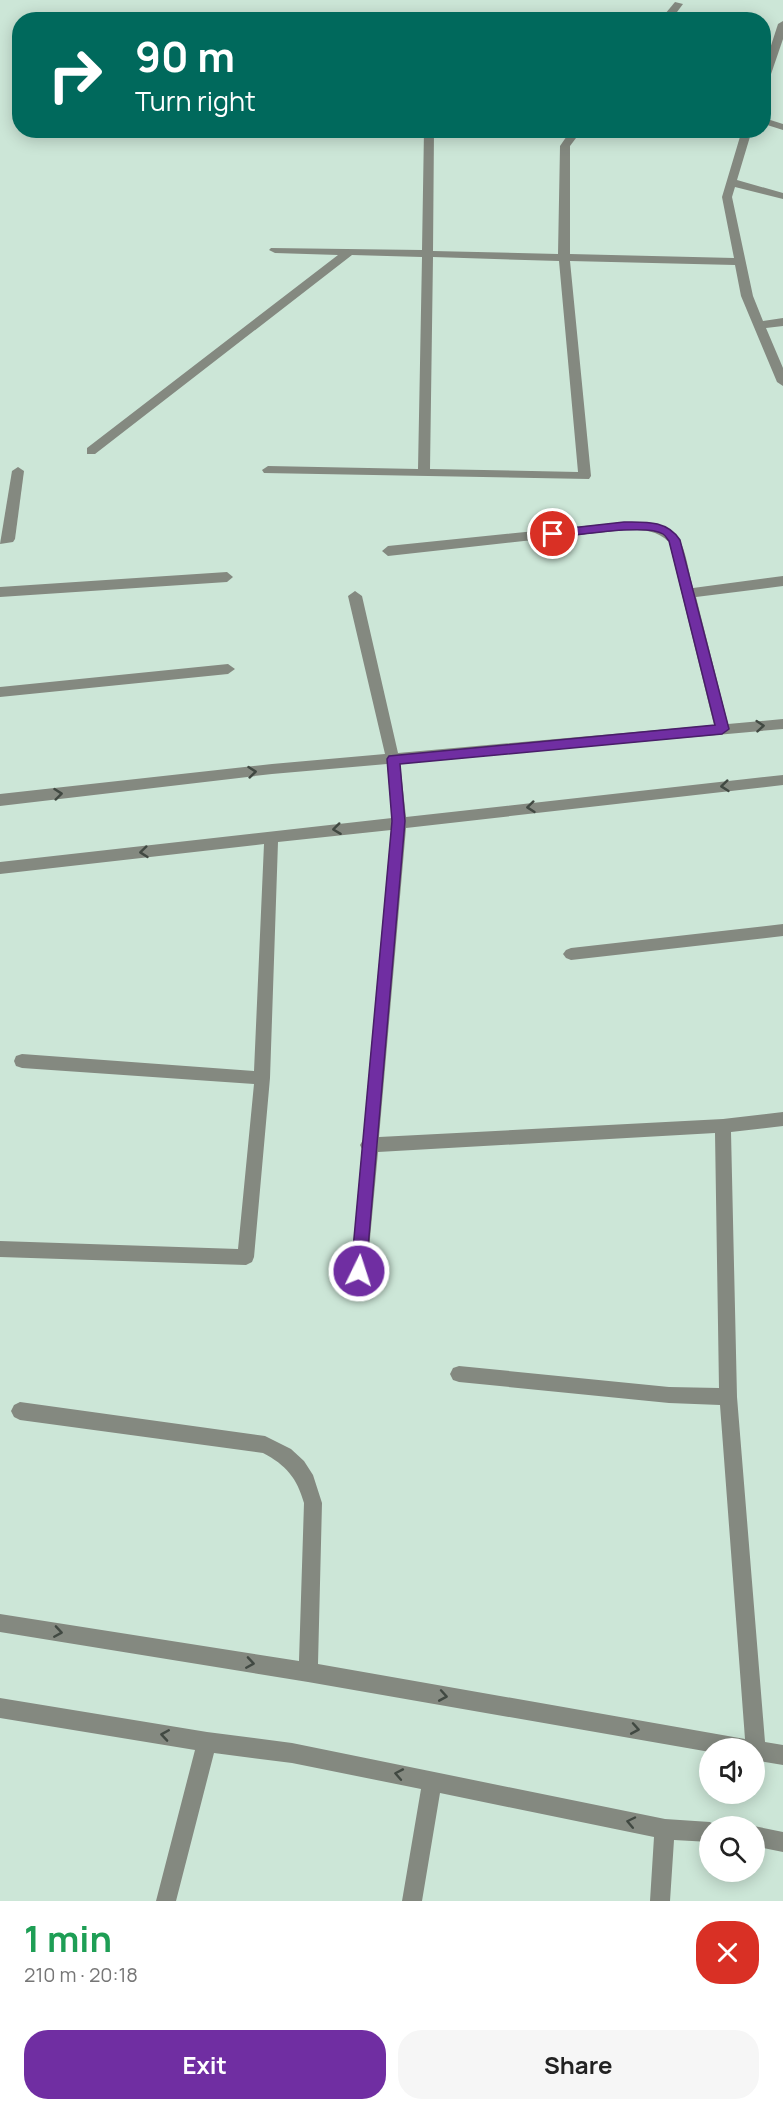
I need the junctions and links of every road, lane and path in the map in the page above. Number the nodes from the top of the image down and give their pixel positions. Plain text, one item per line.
1 (678, 4) dead end
2 (672, 12) edge
3 (783, 24) edge
4 (779, 49) edge
5 (771, 66) edge
6 (429, 138) edge
7 (572, 138) edge
8 (745, 138) edge
9 (731, 182) junction
10 (783, 196) edge
11 (275, 250) dead end
12 (349, 252) junction
13 (427, 254) junction
14 (564, 258) junction
15 (740, 262) junction
16 (783, 322) edge
17 (759, 325) junction
18 (783, 382) edge
19 (92, 451) dead end
20 (268, 470) dead end
21 (18, 471) dead end
22 (424, 473) junction
23 (0, 540) edge
24 (388, 551) dead end
25 (227, 577) dead end
26 (783, 580) edge
27 (0, 592) edge
28 (688, 593) junction
29 (355, 596) dead end
30 (228, 669) dead end
31 (0, 692) edge
32 (783, 724) edge
33 (722, 729) junction
34 (393, 759) junction
35 (783, 780) edge
36 (0, 800) edge
37 (399, 821) junction
38 (271, 838) junction
39 (0, 868) edge
40 (783, 930) edge
41 (571, 954) dead end
42 (22, 1061) dead end
43 (262, 1078) junction
44 (783, 1119) edge
45 (723, 1126) junction
46 (368, 1145) junction
47 (0, 1249) edge
48 (359, 1271) dead end
49 (459, 1374) dead end
50 (728, 1397) junction
51 (20, 1411) dead end
52 (0, 1623) edge
53 (308, 1672) junction
54 (0, 1707) edge
55 (752, 1738) edge
56 (699, 1741) edge
57 (207, 1742) junction
58 (765, 1752) edge
59 (783, 1755) edge
60 (432, 1781) junction
61 (665, 1829) junction
62 (699, 1831) edge
63 (765, 1838) edge
64 (783, 1842) edge
65 (166, 1901) edge
66 (412, 1901) edge
67 (660, 1901) edge

1 - 2 street
3 - 4 street
4 - 5 street
6 - 13 street
7 - 14 street
8 - 9 street
9 - 10 street
9 - 15 street
11 - 12 street
12 - 13 street
12 - 19 street
13 - 14 street
13 - 22 street
14 - 15 street
14 - 22 street
15 - 17 street
16 - 17 street
17 - 18 street
20 - 22 street
21 - 23 street
24 - 28 street
25 - 27 street
26 - 28 street
28 - 33 street
29 - 34 street
30 - 31 street
33 -> 32 street
33 - 34 street
36 -> 34 street
34 - 37 street
35 -> 37 street
37 -> 38 street
37 - 46 street
38 -> 39 street
38 - 43 street
40 - 41 street
42 - 43 street
43 - 47 street
44 - 45 street
45 - 46 street
45 - 50 street
46 - 48 street
49 - 50 street
50 - 55 street
51 - 53 street
52 -> 53 street
53 -> 56 street
57 -> 54 street
60 -> 57 street
57 - 65 street
58 - 59 street
61 -> 60 street
60 - 66 street
61 - 62 street
61 - 67 street
63 - 64 street

